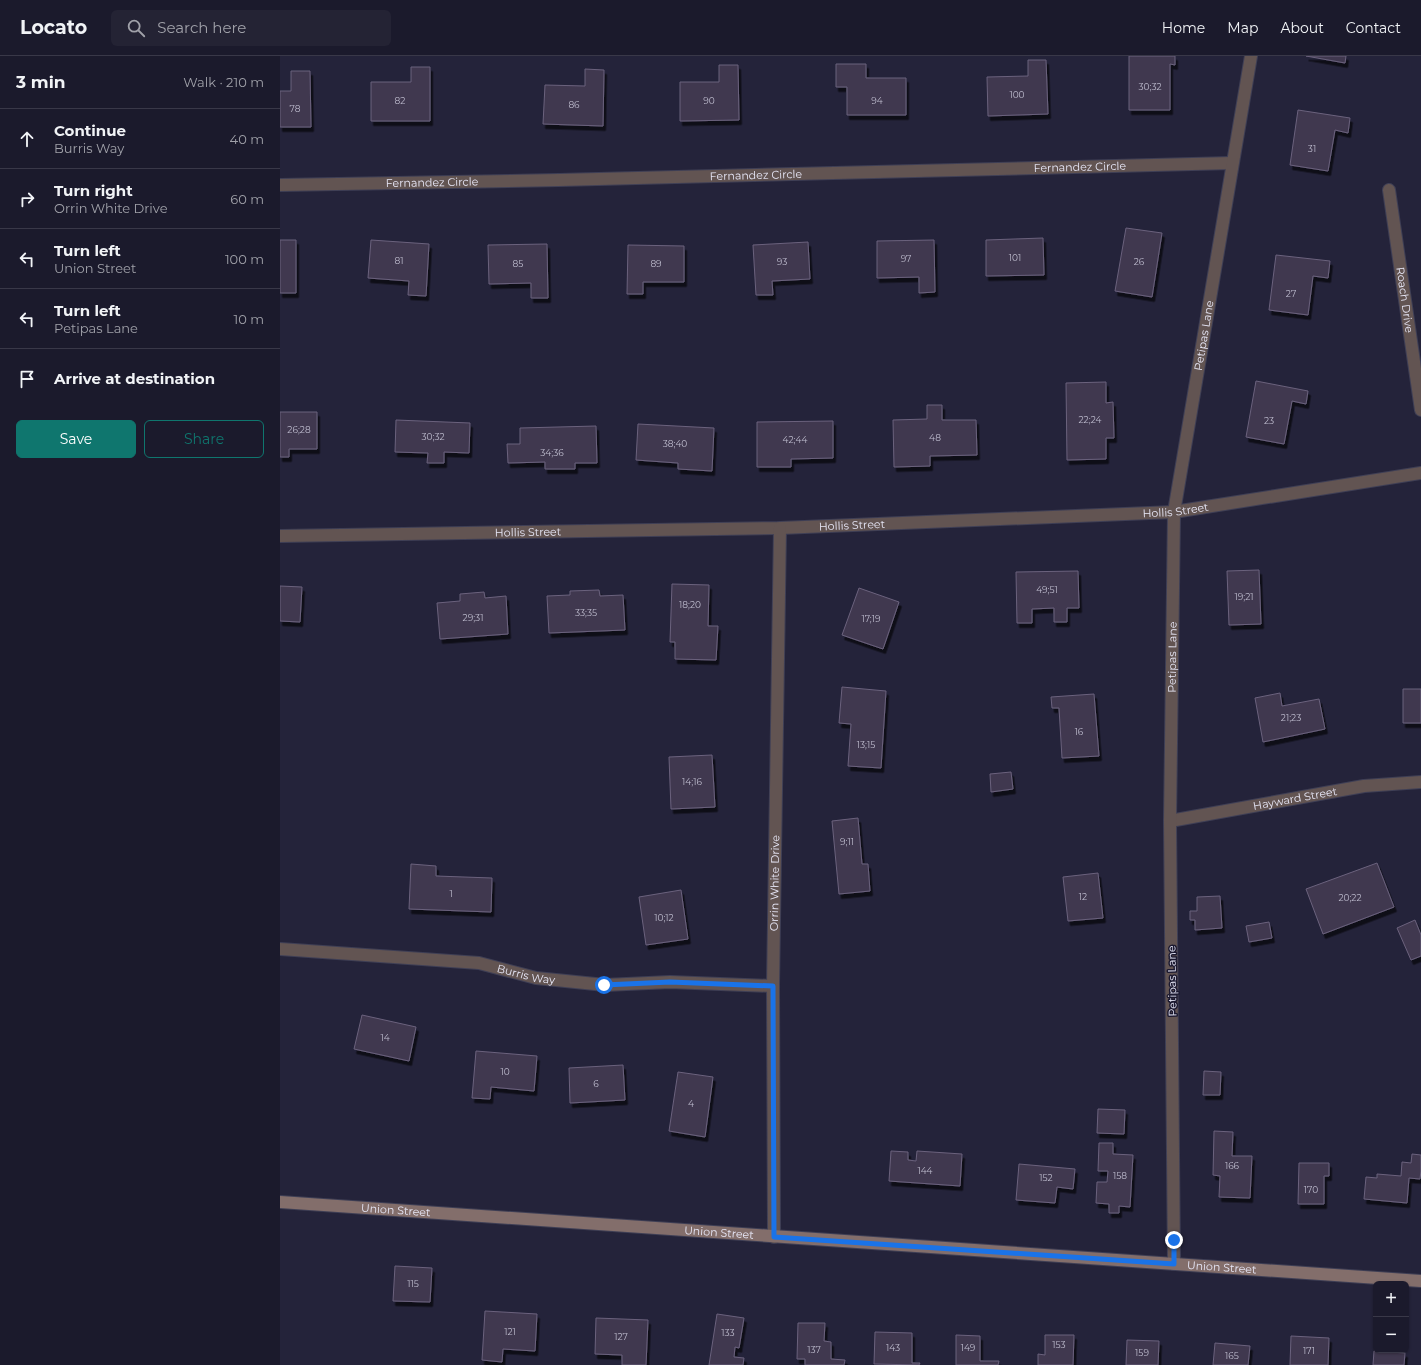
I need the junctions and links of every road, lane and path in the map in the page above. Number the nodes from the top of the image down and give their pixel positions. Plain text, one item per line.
1 (1251, 56) edge
2 (1232, 164) junction
3 (280, 185) edge
4 (1389, 190) dead end
5 (1421, 410) edge
6 (1421, 472) edge
7 (1174, 512) junction
8 (780, 528) junction
9 (280, 536) edge
10 (1421, 782) edge
11 (1170, 821) junction
12 (280, 949) edge
13 (773, 986) junction
14 (280, 1202) edge
15 (774, 1237) junction
16 (1174, 1264) junction
17 (1421, 1282) edge

1 - 2 street, Petipas Lane
2 - 3 street, Fernandez Circle
2 - 7 street, Petipas Lane
4 - 5 street, Roach Drive
6 - 7 street, Hollis Street
7 - 8 street, Hollis Street
7 - 11 street, Petipas Lane
8 - 9 street, Hollis Street
8 - 13 street, Orrin White Drive
10 - 11 street, Hayward Street
11 - 16 street, Petipas Lane
12 - 13 street, Burris Way
13 - 15 street, Orrin White Drive
14 - 15 main road, Union Street
15 - 16 main road, Union Street
16 - 17 main road, Union Street

